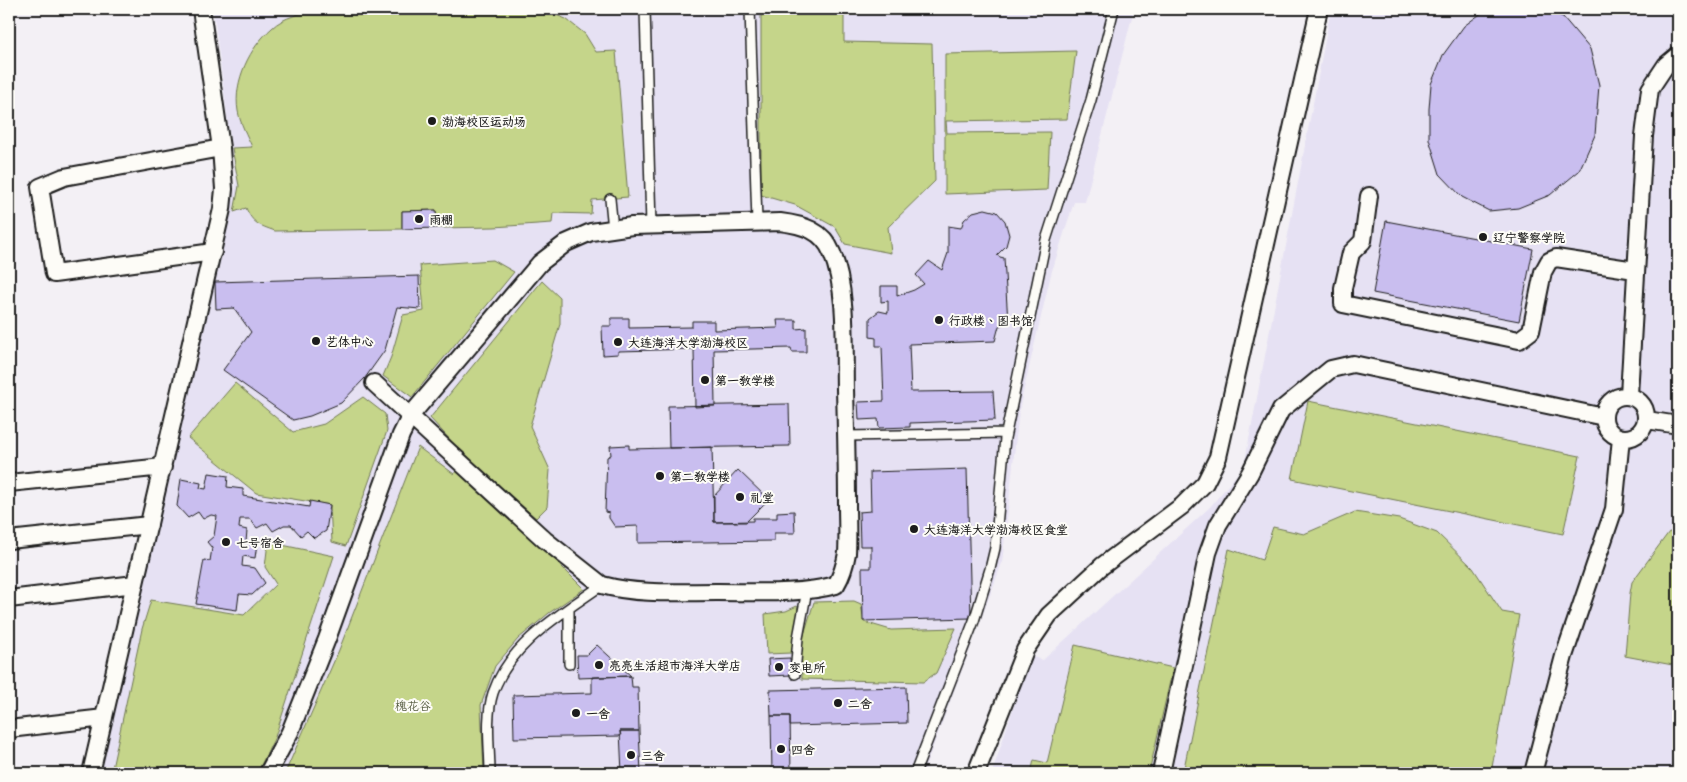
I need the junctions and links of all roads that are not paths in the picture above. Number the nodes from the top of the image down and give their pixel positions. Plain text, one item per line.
1 (201, 9) edge
2 (645, 9) edge
3 (750, 9) edge
4 (1114, 9) edge
5 (1319, 9) edge
6 (1678, 55) edge
7 (221, 148) junction
8 (1369, 196) dead end
9 (610, 199) dead end
10 (757, 222) junction
11 (651, 226) junction
12 (613, 229) junction
13 (213, 252) junction
14 (1635, 270) junction
15 (374, 383) dead end
16 (1628, 395) junction
17 (411, 415) junction
18 (1604, 417) junction
19 (1646, 420) junction
20 (1678, 425) edge
21 (1006, 433) junction
22 (847, 436) junction
23 (1621, 438) junction
24 (163, 467) junction
25 (9, 483) edge
26 (149, 525) junction
27 (9, 540) edge
28 (135, 584) junction
29 (602, 585) junction
30 (807, 590) junction
31 (9, 599) edge
32 (570, 608) junction
33 (570, 664) dead end
34 (795, 674) dead end
35 (104, 718) junction
36 (9, 729) edge
37 (91, 773) edge
38 (268, 773) edge
39 (490, 773) edge
40 (915, 773) edge
41 (976, 773) edge
42 (1162, 773) edge
43 (1533, 773) edge

1 - 7 street
2 - 11 lane
3 - 10 lane
4 - 21 lane
5 - 41 street
6 - 14 street
7 - 13 street
7 - 13 street
8 - 14 street
9 - 12 lane
10 - 11 street
10 - 22 street
11 - 12 street
12 - 17 street
13 - 24 street
14 - 16 street
15 - 17 street
16 - 18 street
16 - 19 street
17 - 29 street
17 - 38 street
18 - 23 street
18 - 42 street
19 - 20 street
19 - 23 street
21 - 22 lane
21 - 40 lane
22 - 30 street
23 - 43 street
24 - 25 street
24 - 26 street
26 - 27 street
26 - 28 street
28 - 31 street
28 - 35 street
29 - 30 street
29 - 32 lane
30 - 34 lane
32 - 33 lane
32 - 39 lane
35 - 36 street
35 - 37 street

